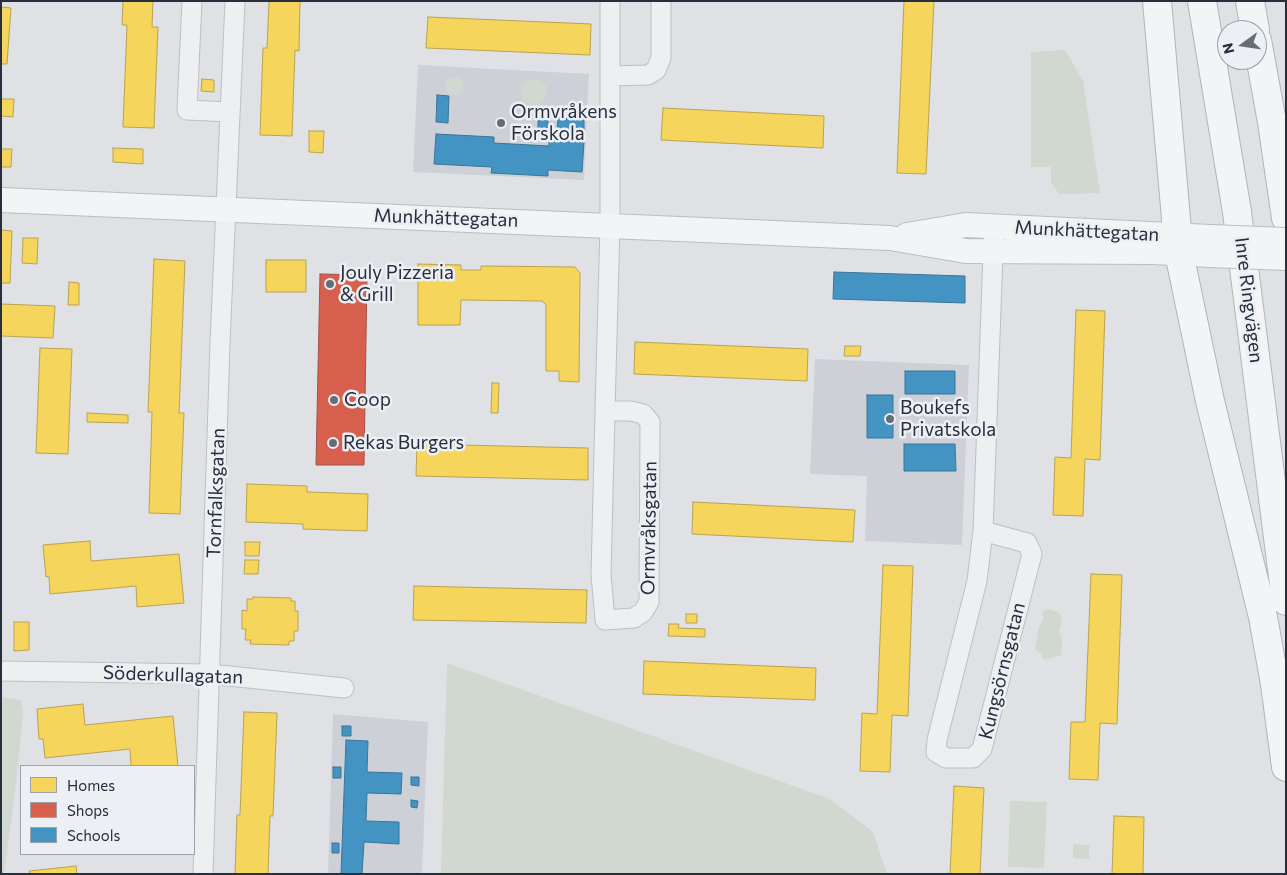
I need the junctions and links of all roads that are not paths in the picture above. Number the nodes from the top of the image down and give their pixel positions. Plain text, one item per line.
1 (192, 1) edge
2 (235, 1) edge
3 (610, 1) edge
4 (662, 1) edge
5 (1157, 1) edge
6 (1202, 1) edge
7 (1250, 1) edge
8 (1253, 20) edge
9 (1262, 70) edge
10 (610, 76) junction
11 (230, 112) junction
12 (1, 200) edge
13 (226, 209) junction
14 (1286, 218) edge
15 (610, 225) junction
16 (994, 226) junction
17 (890, 238) junction
18 (1286, 240) edge
19 (1179, 245) junction
20 (1210, 246) junction
21 (993, 251) junction
22 (1286, 258) edge
23 (605, 411) junction
24 (983, 530) junction
25 (1286, 601) edge
26 (1, 671) edge
27 (210, 674) junction
28 (344, 688) dead end
29 (1286, 767) edge
30 (203, 874) edge

1 - 11 street
2 - 11 street, Tornfalksgatan
3 - 10 street, Ormvråksgatan
4 - 10 street
5 - 19 highway
6 - 25 highway, Inre Ringvägen
7 - 8 highway
9 - 14 highway
10 - 15 street, Ormvråksgatan
11 - 13 street, Tornfalksgatan
12 - 13 main road, Munkhättegatan
13 - 15 main road, Munkhättegatan
13 - 27 street, Tornfalksgatan
15 - 17 main road, Munkhättegatan
15 - 23 street, Ormvråksgatan
16 - 17 main road, Munkhättegatan
16 - 19 main road, Munkhättegatan
16 - 21 street, Kungsörnsgatan
17 - 21 main road, Munkhättegatan
18 - 20 main road, Munkhättegatan, bridge
19 - 20 main road, Munkhättegatan
19 - 21 main road, Munkhättegatan
19 - 29 highway
20 - 22 main road, Munkhättegatan, bridge
21 - 24 street, Kungsörnsgatan
23 - 23 street, Ormvråksgatan
24 - 24 street, Kungsörnsgatan
26 - 27 street, Söderkullagatan
27 - 28 street, Söderkullagatan
27 - 30 street, Tornfalksgatan

